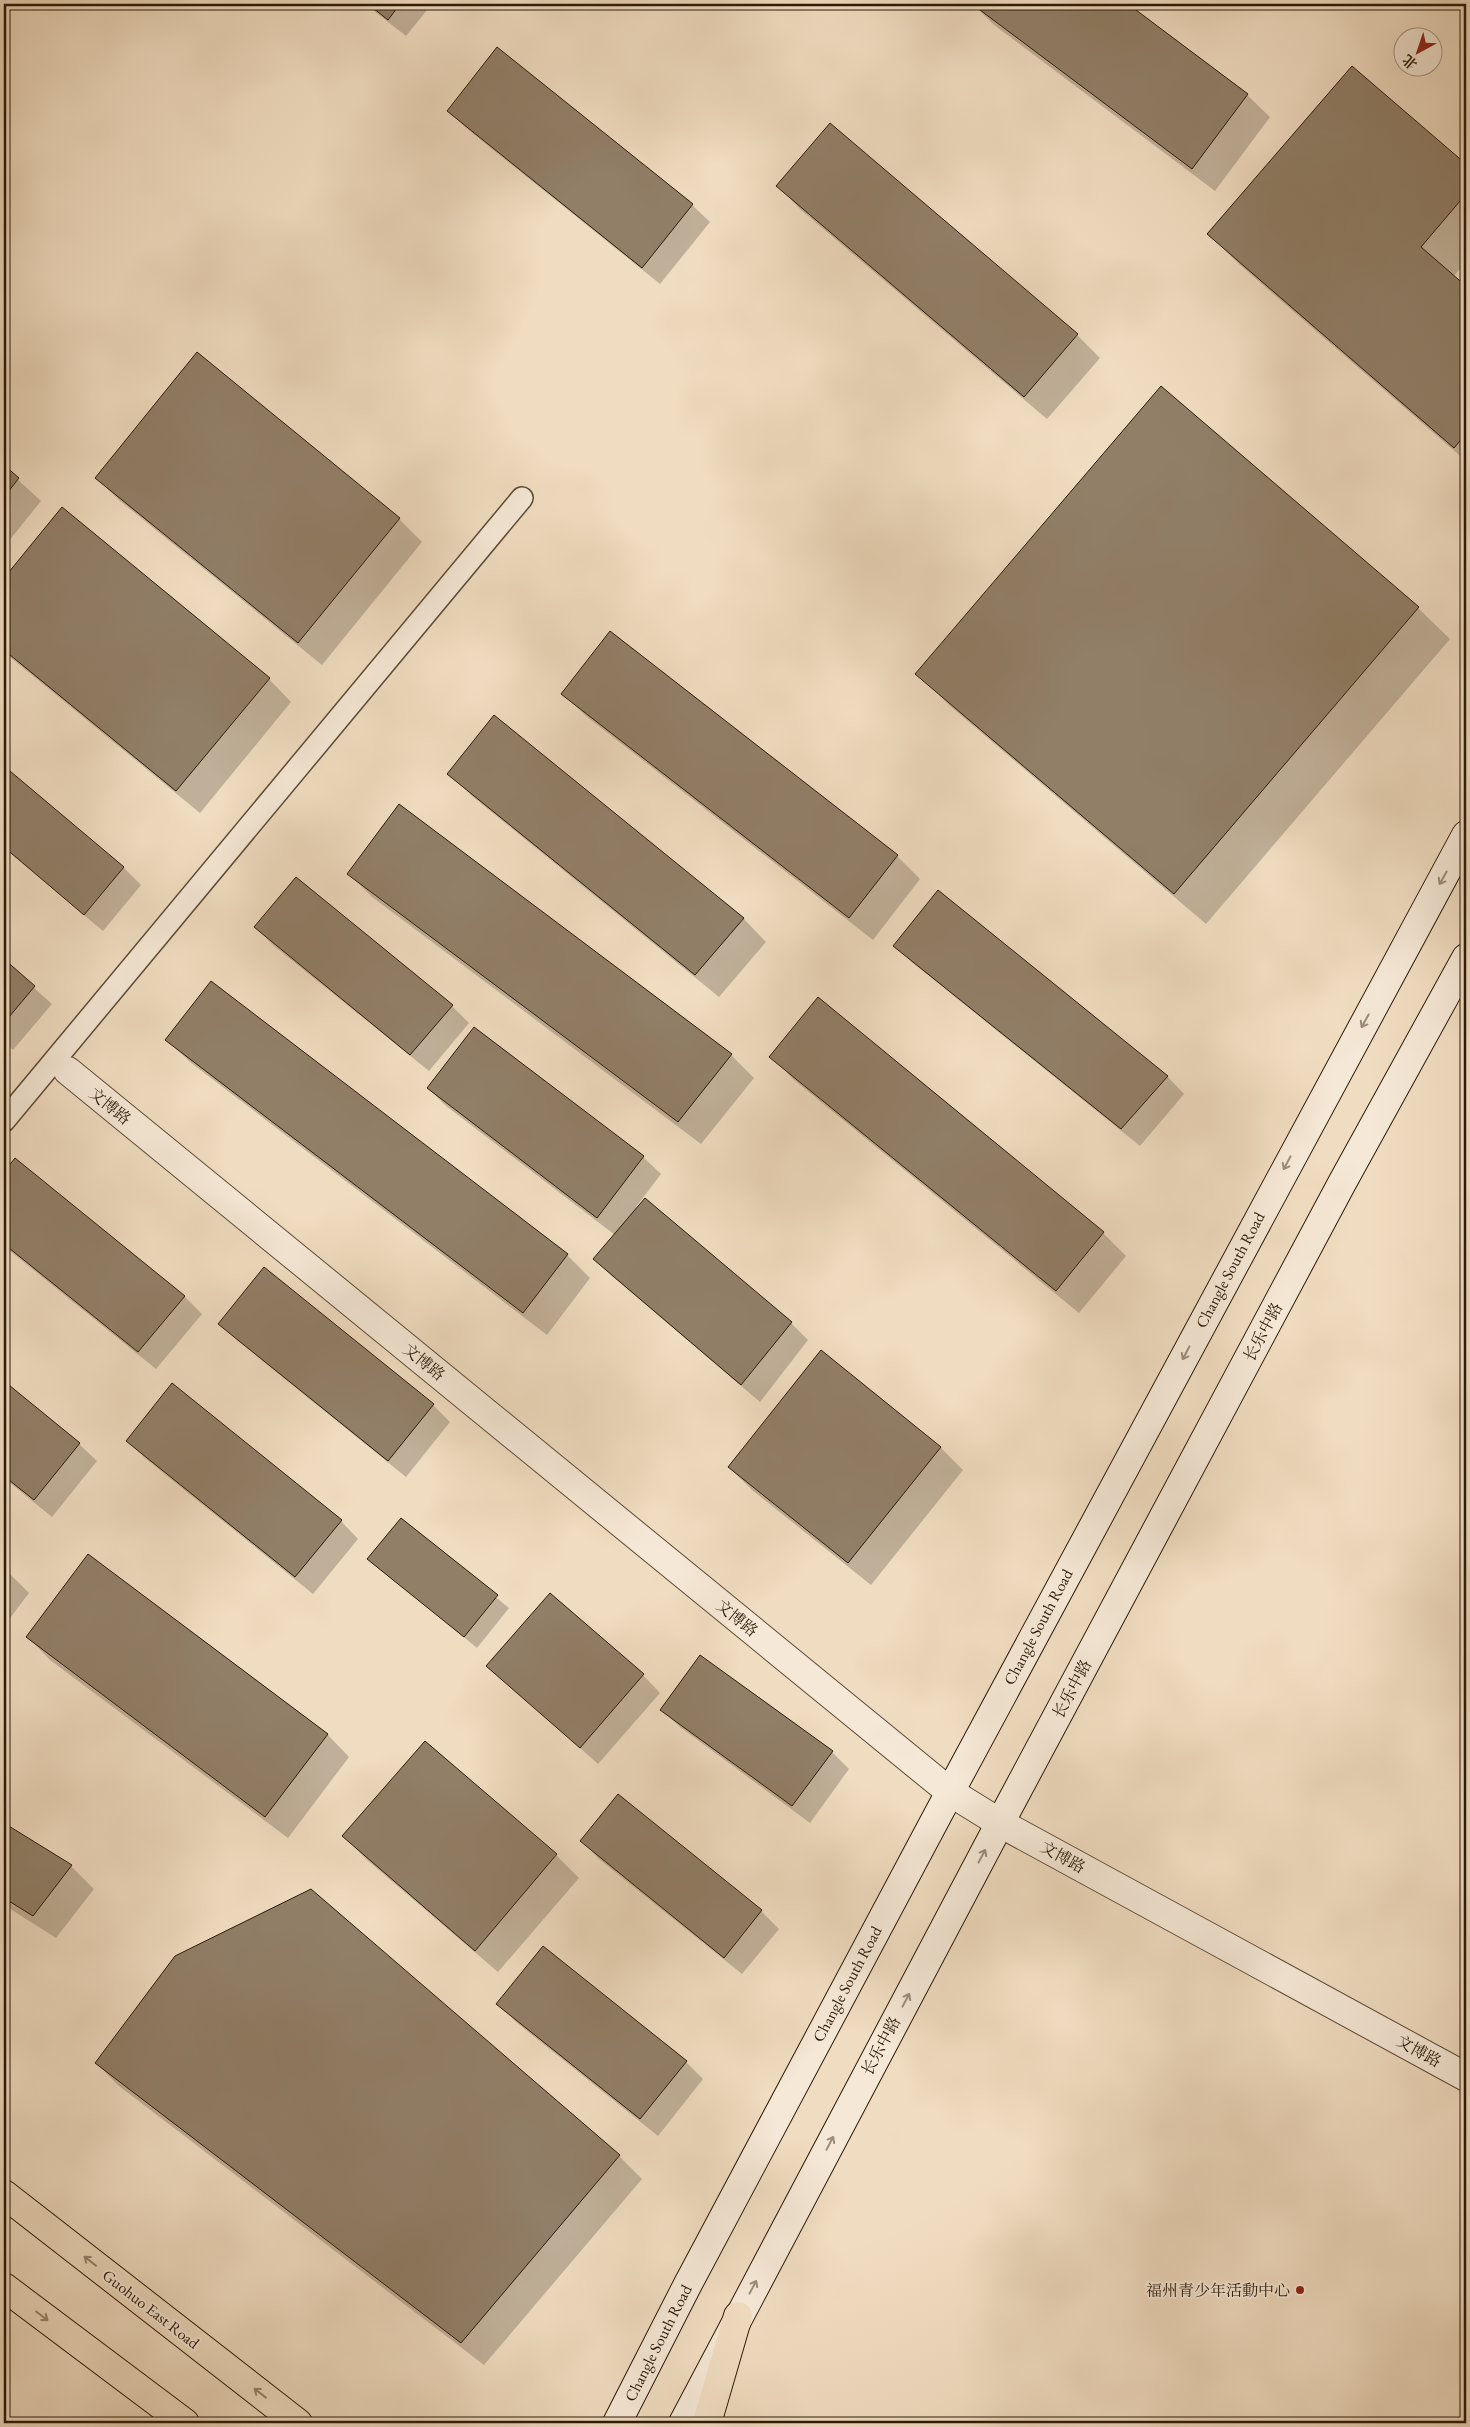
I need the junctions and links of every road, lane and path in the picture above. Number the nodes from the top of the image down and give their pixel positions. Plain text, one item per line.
1 (522, 498) dead end
2 (1466, 835) edge
3 (1466, 958) edge
4 (68, 1072) dead end
5 (4, 1121) edge
6 (950, 1792) junction
7 (1000, 1823) junction
8 (1466, 2077) edge
9 (4, 2194) edge
10 (4, 2287) edge
11 (738, 2316) junction
12 (186, 2423) edge
13 (298, 2423) edge
14 (618, 2423) edge
15 (683, 2423) edge
16 (707, 2423) edge

1 - 5 lane
2 -> 6 main road, Changle South Road
3 - 7 main road, 长乐中路
4 - 6 main road, 文博路
6 - 7 main road, 文博路
6 - 14 main road, Changle South Road
7 - 8 main road, 文博路
11 -> 7 main road, 长乐中路
13 -> 9 main road, Guohuo East Road
10 -> 12 main road
11 - 15 main road, 长乐中路
11 - 16 main road

